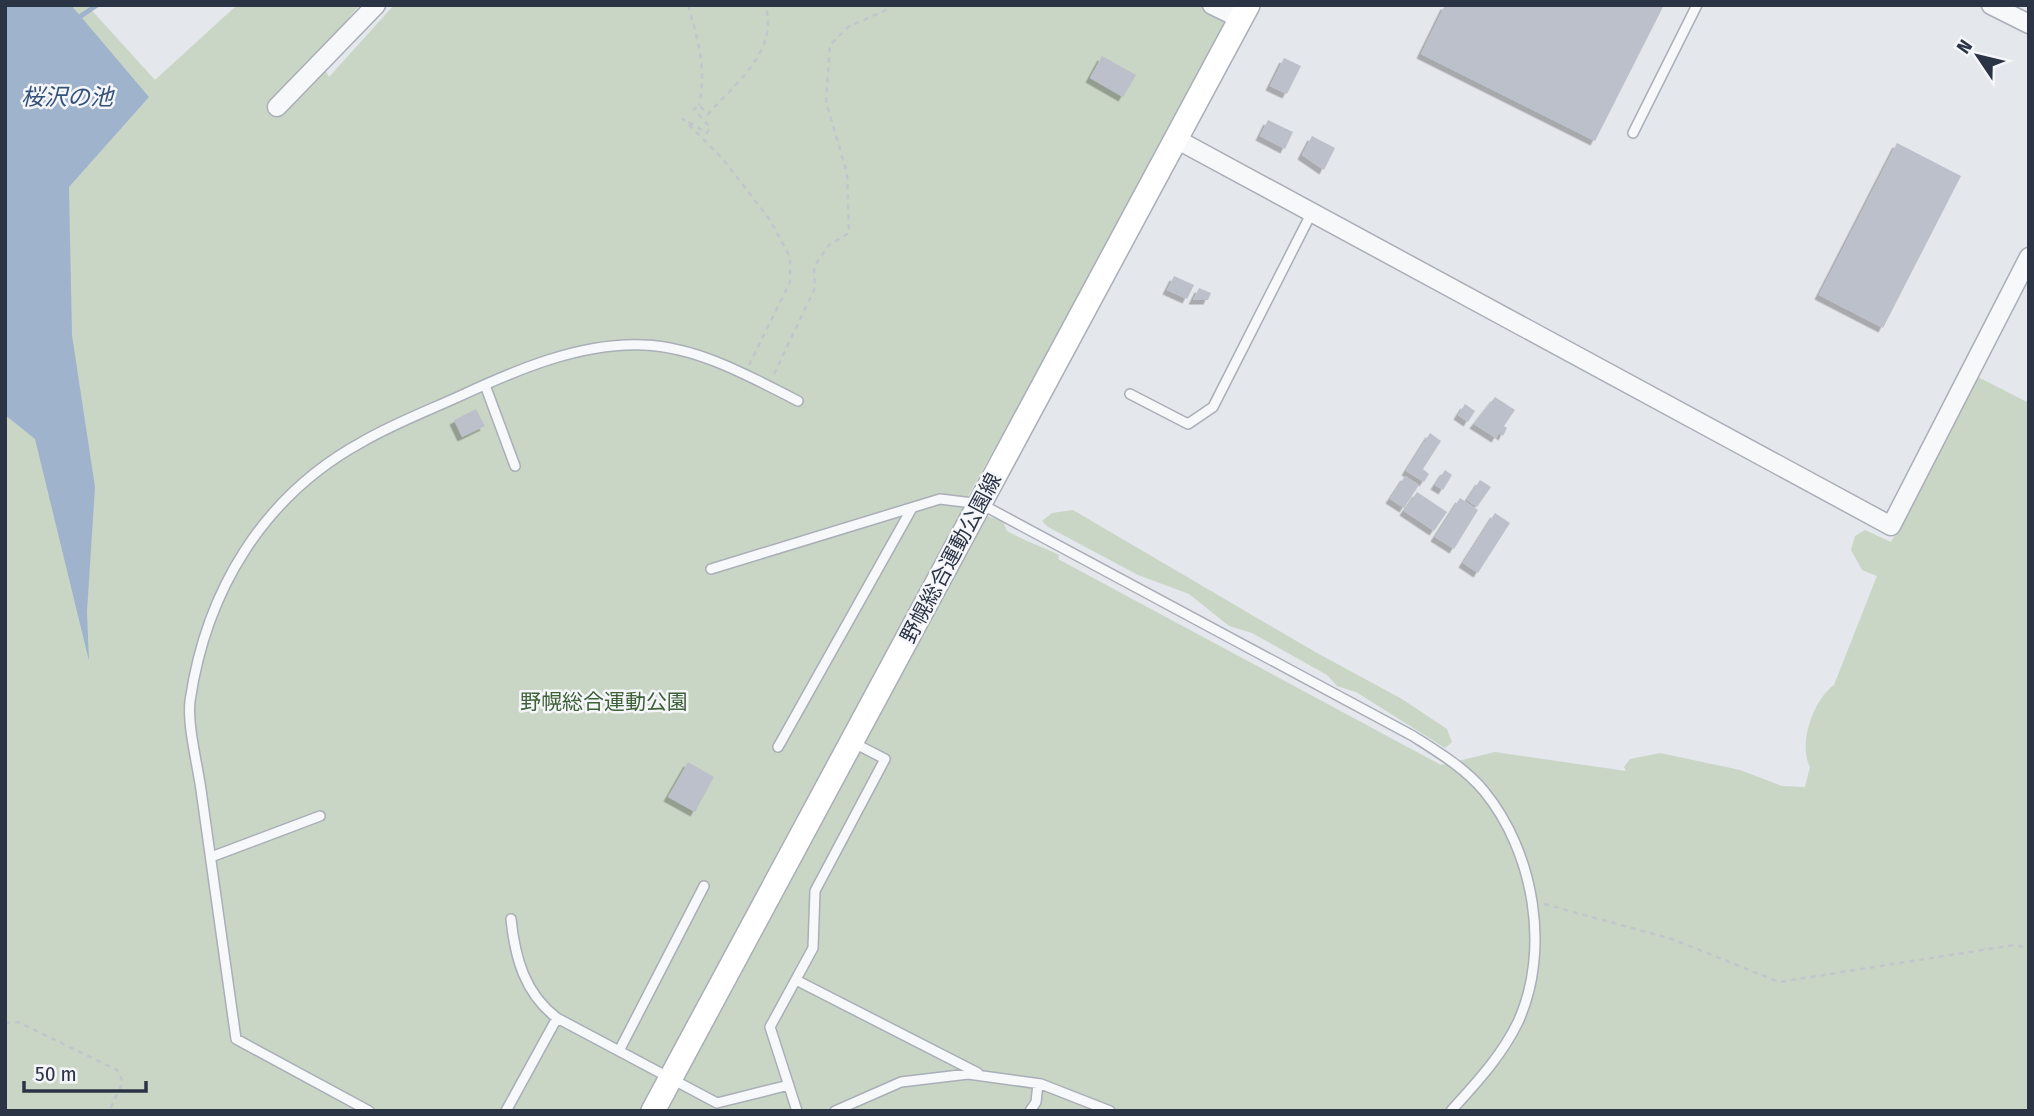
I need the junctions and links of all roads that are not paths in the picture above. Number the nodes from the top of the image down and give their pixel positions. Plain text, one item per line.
1 (376, 5) edge
2 (1212, 5) edge
3 (1698, 5) edge
4 (1992, 5) edge
5 (1244, 12) edge
6 (2029, 24) edge
7 (277, 107) dead end
8 (1633, 133) dead end
9 (1178, 139) junction
10 (1312, 212) junction
11 (2029, 257) edge
12 (485, 385) junction
13 (1130, 394) dead end
14 (797, 401) dead end
15 (515, 467) dead end
16 (981, 504) junction
17 (912, 508) junction
18 (711, 569) dead end
19 (852, 742) junction
20 (778, 747) dead end
21 (320, 816) dead end
22 (211, 857) junction
23 (704, 886) dead end
24 (511, 919) dead end
25 (796, 980) junction
26 (557, 1018) junction
27 (620, 1049) junction
28 (985, 1076) junction
29 (671, 1078) junction
30 (1038, 1084) junction
31 (789, 1085) junction
32 (369, 1111) edge
33 (506, 1111) edge
34 (653, 1111) edge
35 (797, 1111) edge
36 (835, 1111) edge
37 (1030, 1111) edge
38 (1110, 1111) edge
39 (1451, 1111) edge

1 - 7 street
2 - 5 street
3 - 8 lane
4 - 6 street
5 - 9 main road, 野幌総合運動公園線
9 - 10 street
9 - 16 main road, 野幌総合運動公園線
10 - 11 street
10 - 13 lane
12 - 14 lane
12 - 15 lane
12 - 22 lane
16 - 17 lane
16 - 19 main road, 野幌総合運動公園線
16 - 39 lane
17 - 18 lane
17 - 20 lane
19 - 25 lane
19 - 29 main road, 野幌総合運動公園線
21 - 22 lane
22 - 32 lane
23 - 27 lane
24 - 26 lane
25 - 28 lane
25 - 31 lane
26 - 27 lane
26 - 33 lane
27 - 29 lane
28 - 30 lane
28 - 36 lane
29 - 31 lane
29 - 34 main road, 野幌総合運動公園線
30 - 37 lane
30 - 38 lane
31 - 35 lane

